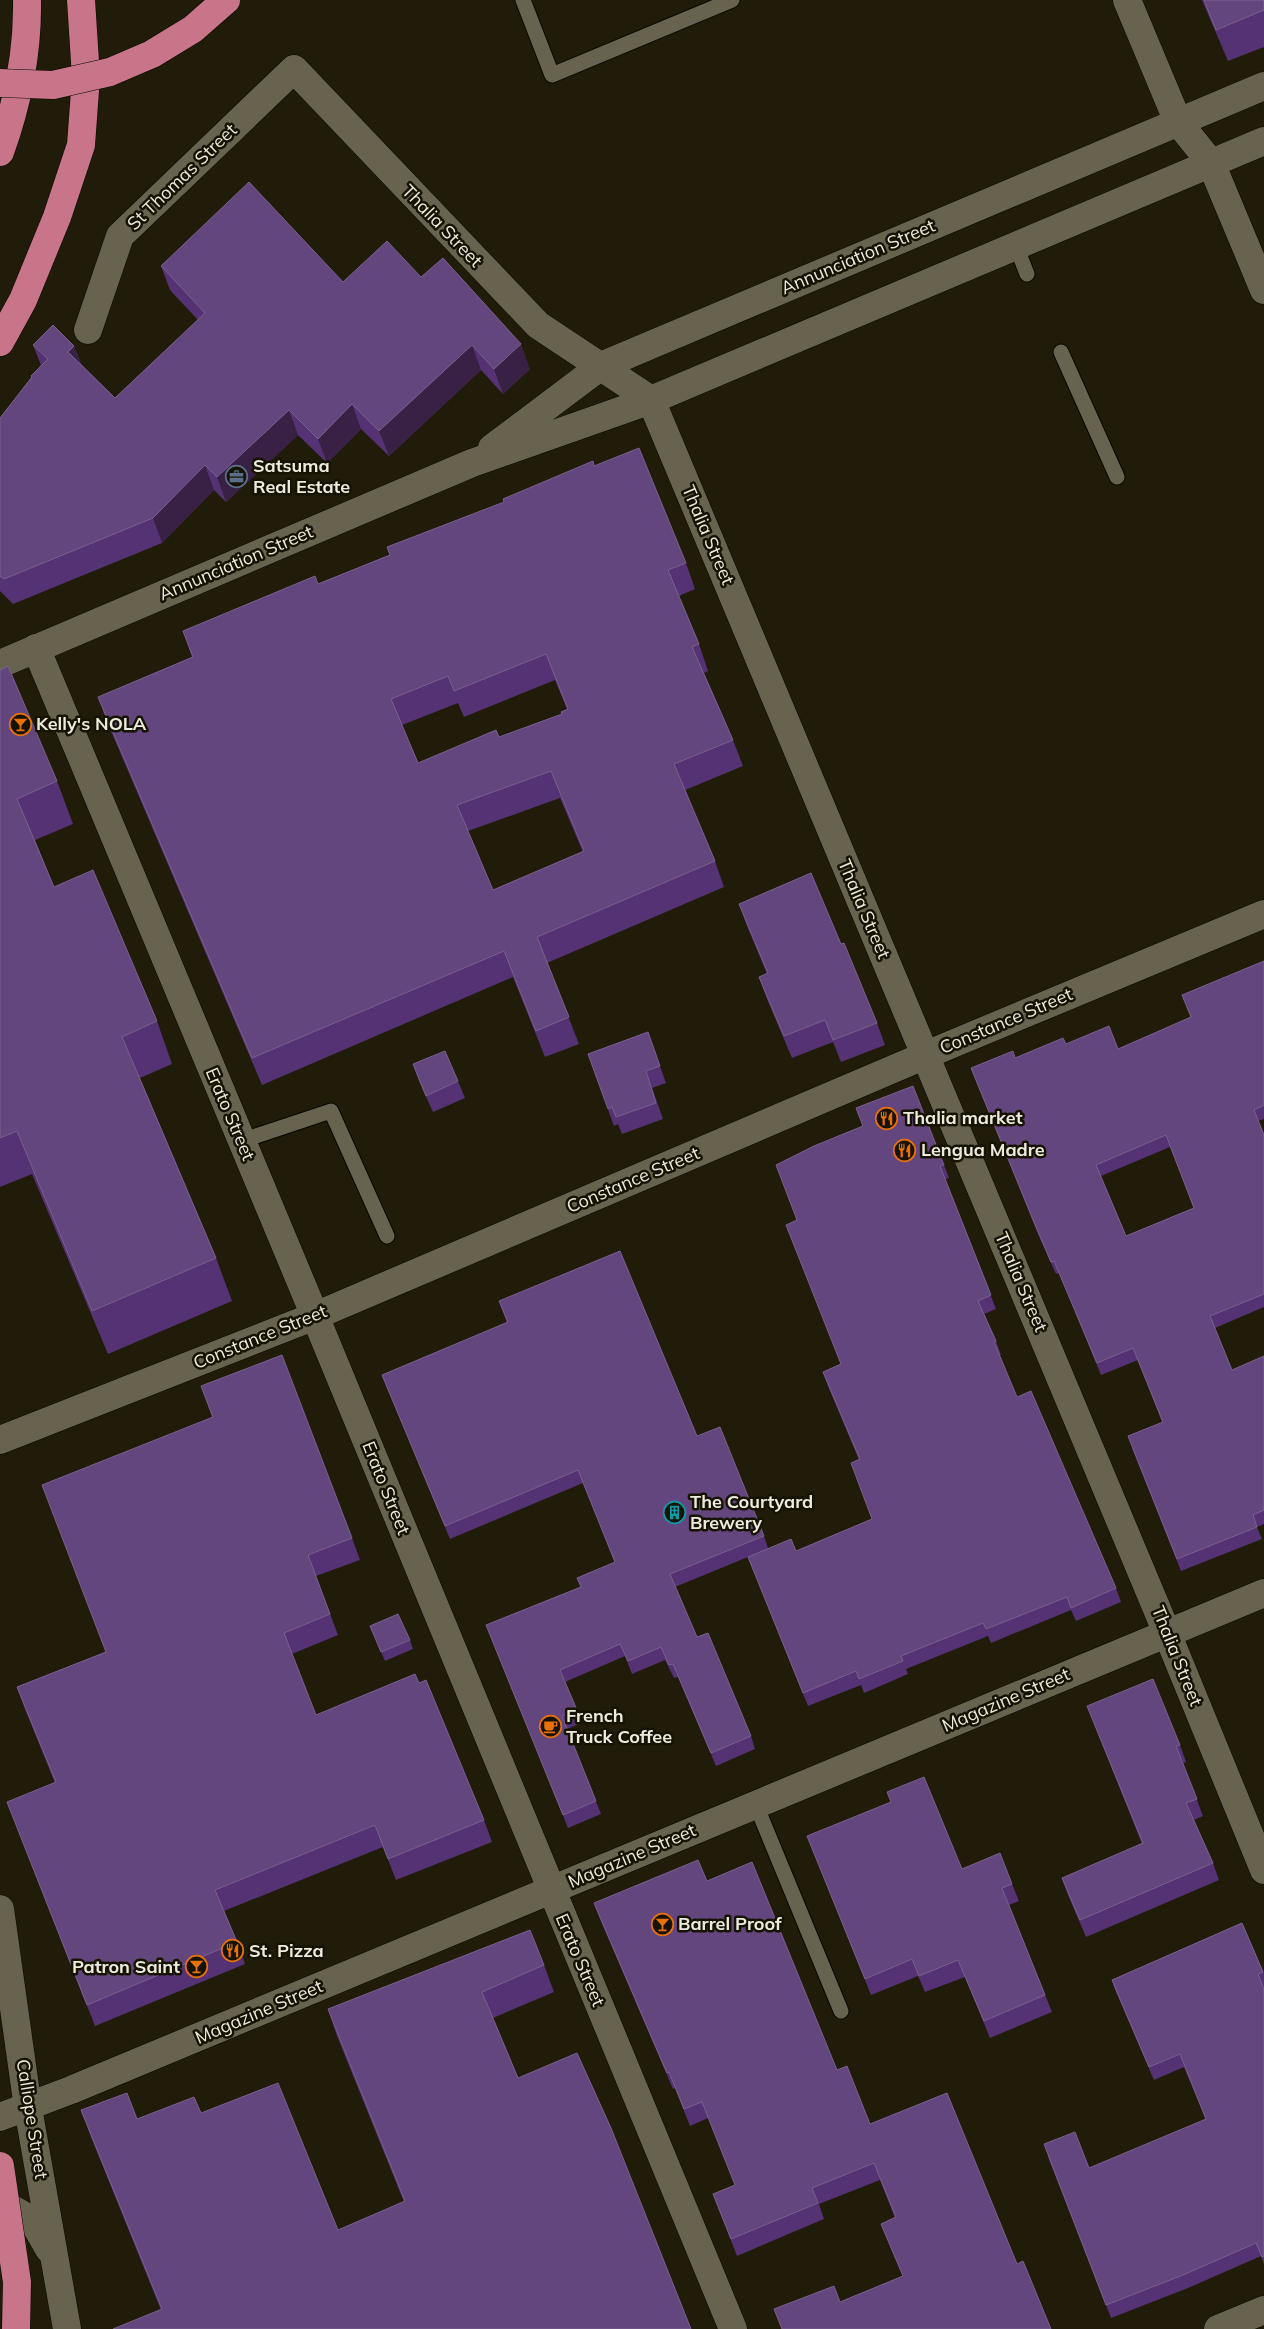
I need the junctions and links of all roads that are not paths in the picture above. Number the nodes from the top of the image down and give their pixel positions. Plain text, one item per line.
1 (27, 0) edge
2 (81, 0) edge
3 (226, 0) edge
4 (523, 0) edge
5 (732, 0) edge
6 (1127, 0) edge
7 (294, 70) joint
8 (0, 83) edge
9 (1264, 86) edge
10 (1178, 122) junction
11 (1264, 141) edge
12 (0, 152) edge
13 (1211, 163) junction
14 (1016, 246) junction
15 (1027, 274) dead end
16 (1264, 290) edge
17 (88, 330) dead end
18 (0, 342) edge
19 (1061, 352) dead end
20 (601, 366) junction
21 (651, 400) junction
22 (472, 463) junction
23 (1117, 477) dead end
24 (36, 648) junction
25 (0, 664) edge
26 (1264, 914) edge
27 (926, 1055) junction
28 (242, 1142) junction
29 (387, 1236) dead end
30 (315, 1316) junction
31 (0, 1440) edge
32 (1264, 1593) edge
33 (1167, 1633) junction
34 (756, 1805) junction
35 (1264, 1870) edge
36 (551, 1891) junction
37 (0, 1909) edge
38 (841, 2011) dead end
39 (28, 2108) junction
40 (0, 2118) edge
41 (0, 2166) edge
42 (0, 2202) edge
43 (56, 2261) junction
44 (1264, 2310) edge
45 (16, 2329) edge
46 (68, 2329) edge
47 (733, 2329) edge
48 (1218, 2329) edge

1 - 12 highway
2 - 18 highway
3 - 8 highway, bridge
4 - 5 lane
6 - 10 street
7 - 17 street, St Thomas Street
7 - 20 street, Thalia Street
9 - 10 street, Annunciation Street
10 - 13 street
10 - 20 street, Annunciation Street
11 - 13 street, Annunciation Street
13 - 14 street, Annunciation Street
13 - 16 street
14 - 15 lane
14 - 21 street, Annunciation Street
19 - 23 lane
20 - 21 street, Thalia Street
20 - 22 street, Annunciation Street
21 - 22 street, Annunciation Street
21 - 27 street, Thalia Street
22 - 24 street, Annunciation Street
24 - 25 street, Annunciation Street
24 - 28 street, Erato Street
26 - 27 street, Constance Street
27 - 30 street, Constance Street
27 - 33 street, Thalia Street
28 - 29 lane
28 - 30 street, Erato Street
30 - 31 street, Constance Street
30 - 36 street, Erato Street
32 - 33 street, Magazine Street
33 - 34 street, Magazine Street
33 - 35 street, Thalia Street
34 - 36 street, Magazine Street
34 - 38 lane
36 - 39 street, Magazine Street
36 - 47 street, Erato Street
37 - 39 street, Calliope Street
39 - 40 street, Magazine Street
39 - 43 street, Calliope Street
41 - 45 highway, bridge
42 - 43 street
43 - 46 street, Calliope Street
44 - 48 street

